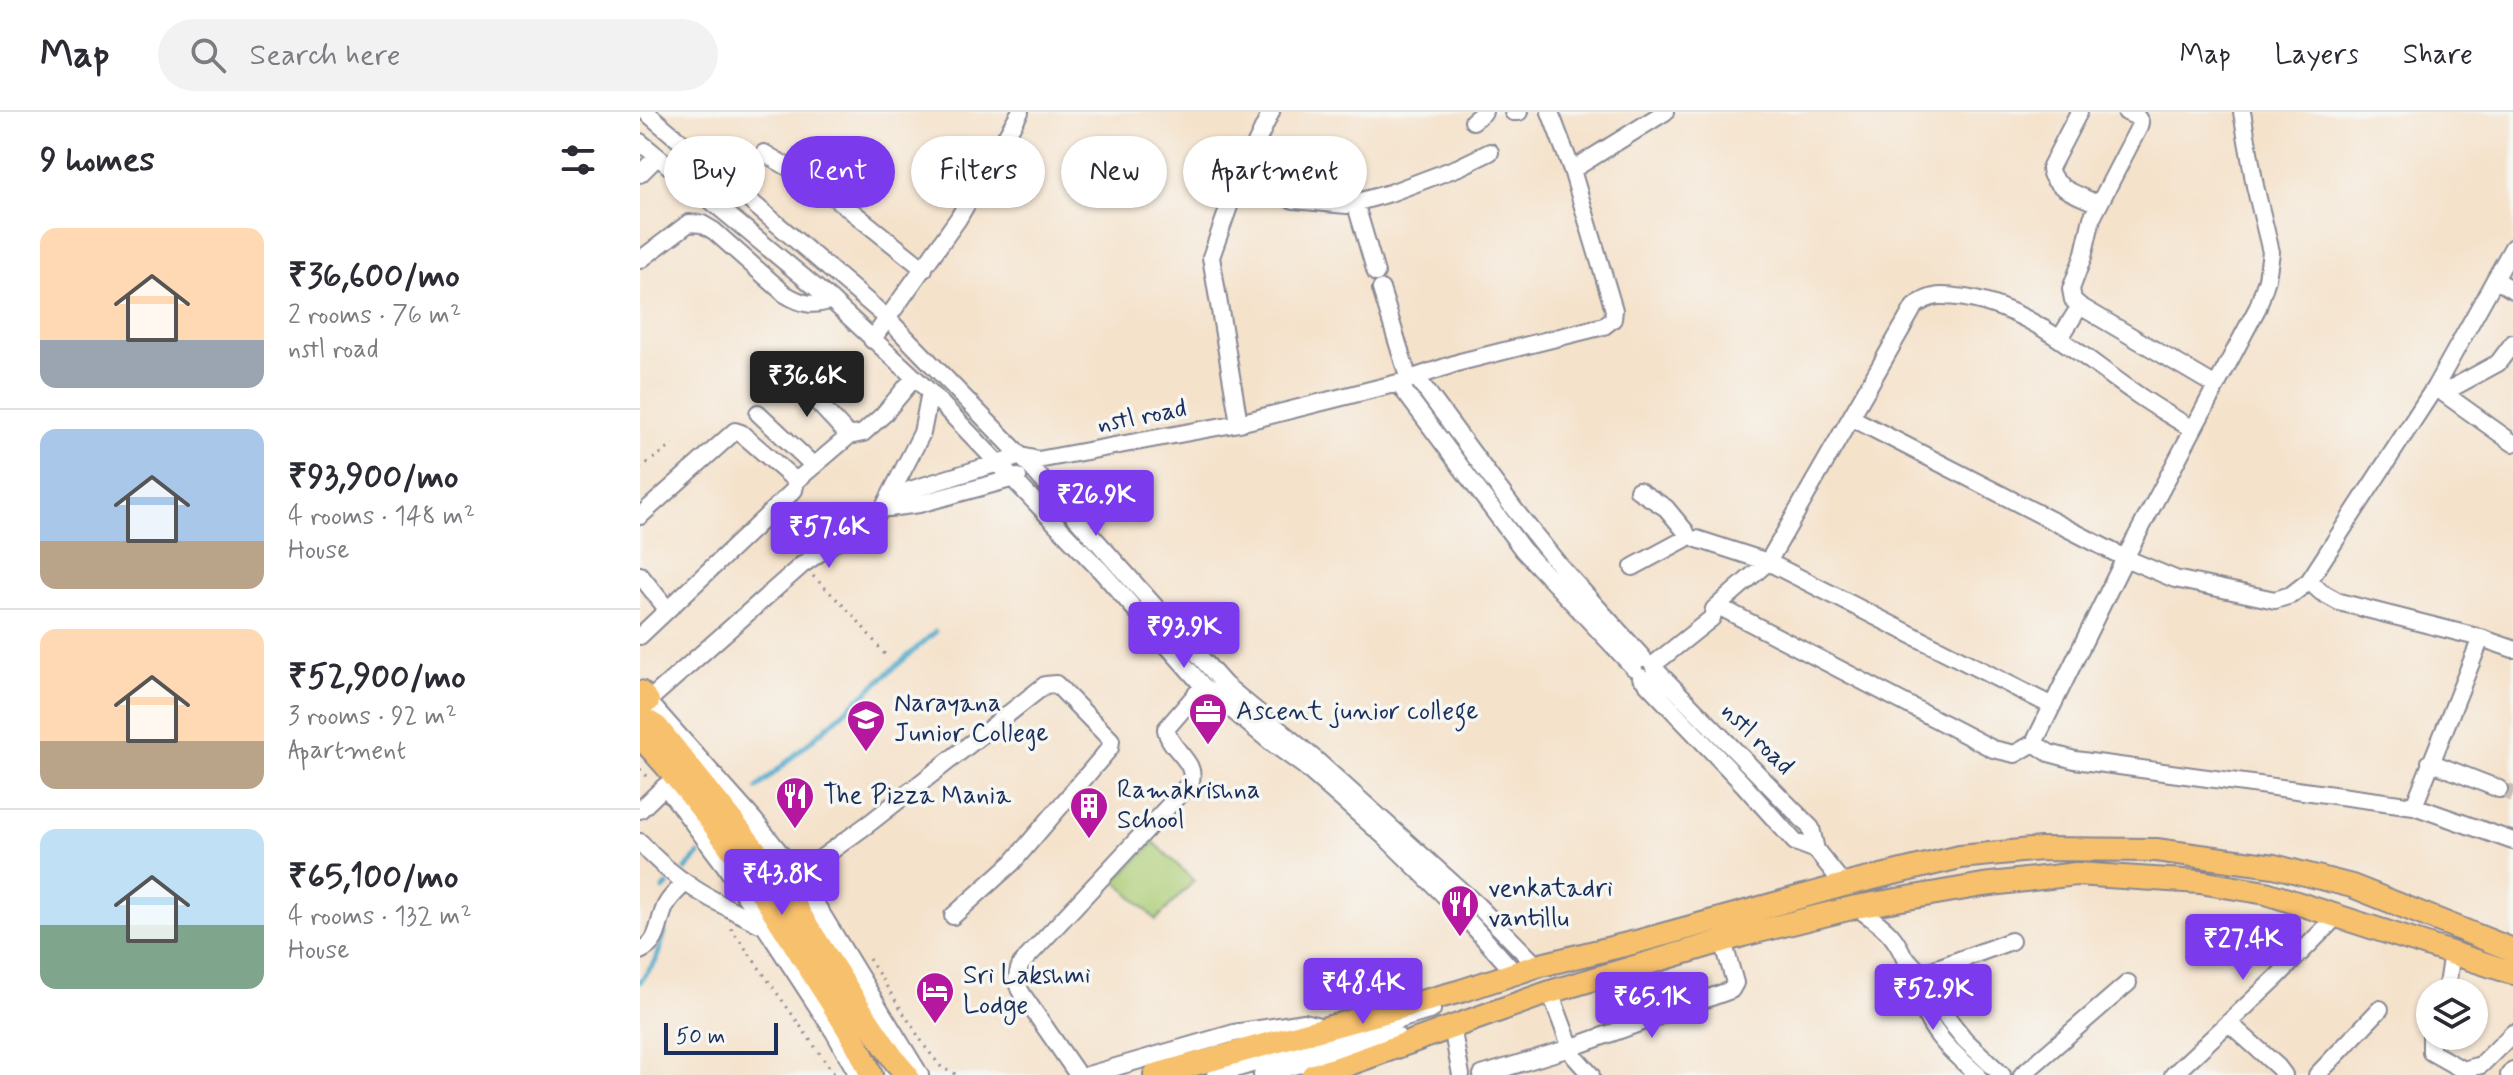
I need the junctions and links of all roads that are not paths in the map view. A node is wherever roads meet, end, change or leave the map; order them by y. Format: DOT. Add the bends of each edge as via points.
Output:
graph roads {
  1 [pos="646,112"];
  2 [pos="1271,112"];
  3 [pos="1513,112"];
  4 [pos="1519,112"];
  5 [pos="1550,112"];
  6 [pos="1665,112"];
  7 [pos="2079,112"];
  8 [pos="2126,112"];
  9 [pos="2242,112"];
  10 [pos="1018,113"];
  11 [pos="1260,136"];
  12 [pos="640,142"];
  13 [pos="1490,152"];
  14 [pos="765,154"];
  15 [pos="657,157"];
  16 [pos="1572,170"];
  17 [pos="640,174"];
  18 [pos="1367,199"];
  19 [pos="2098,204"];
  20 [pos="1228,208"];
  21 [pos="1357,208"];
  22 [pos="2513,247"];
  23 [pos="640,260"];
  24 [pos="924,269"];
  25 [pos="2495,279"];
  26 [pos="2513,290"];
  27 [pos="831,300"];
  28 [pos="2080,306"];
  29 [pos="887,318"];
  30 [pos="2060,338"];
  31 [pos="872,340"];
  32 [pos="2513,343"];
  33 [pos="793,376"];
  34 [pos="914,378"];
  35 [pos="1408,380"];
  36 [pos="2216,386"];
  37 [pos="2439,390"];
  38 [pos="930,392"];
  39 [pos="758,413"];
  40 [pos="1852,418"];
  41 [pos="1239,423"];
  42 [pos="2192,429"];
  43 [pos="849,436"];
  44 [pos="2513,443"];
  45 [pos="1021,456"];
  46 [pos="996,463"];
  47 [pos="814,466"];
  48 [pos="1036,466"];
  49 [pos="1012,479"];
  50 [pos="796,481"];
  51 [pos="1638,490"];
  52 [pos="883,509"];
  53 [pos="640,516"];
  54 [pos="1689,537"];
  55 [pos="2125,558"];
  56 [pos="1768,562"];
  57 [pos="1633,567"];
  58 [pos="640,575"];
  59 [pos="2309,581"];
  60 [pos="1716,607"];
  61 [pos="667,609"];
  62 [pos="640,636"];
  63 [pos="2481,638"];
  64 [pos="2513,649"];
  65 [pos="1645,666"];
  66 [pos="1203,686"];
  67 [pos="2052,706"];
  68 [pos="644,725"];
  69 [pos="2034,743"];
  70 [pos="2430,762"];
  71 [pos="665,786"];
  72 [pos="2499,789"];
  73 [pos="2414,806"];
  74 [pos="640,810"];
  75 [pos="2513,841"];
  76 [pos="640,842"];
  77 [pos="798,875"];
  78 [pos="684,884"];
  79 [pos="1844,885"];
  80 [pos="1856,907"];
  81 [pos="2338,915"];
  82 [pos="953,916"];
  83 [pos="763,925"];
  84 [pos="1723,941"];
  85 [pos="2011,941"];
  86 [pos="2513,950"];
  87 [pos="640,951"];
  88 [pos="2452,952"];
  89 [pos="1902,954"];
  90 [pos="1537,966"];
  91 [pos="1514,972"];
  92 [pos="2513,973"];
  93 [pos="1921,974"];
  94 [pos="2448,978"];
  95 [pos="2128,983"];
  96 [pos="1461,991"];
  97 [pos="1550,992"];
  98 [pos="2380,1009"];
  99 [pos="1462,1023"];
  100 [pos="2229,1023"];
  101 [pos="1324,1027"];
  102 [pos="2513,1033"];
  103 [pos="1570,1048"];
  104 [pos="2431,1050"];
  105 [pos="2513,1070"];
  106 [pos="1337,1072"];
  107 [pos="858,1075"];
  108 [pos="871,1075"];
  109 [pos="907,1075"];
  110 [pos="920,1075"];
  111 [pos="1078,1075"];
  112 [pos="1088,1075"];
  113 [pos="1155,1075"];
  114 [pos="1215,1075"];
  115 [pos="1262,1075"];
  116 [pos="1313,1075"];
  117 [pos="1461,1075"];
  118 [pos="1482,1075"];
  119 [pos="1591,1075"];
  120 [pos="1978,1075"];
  121 [pos="2002,1075"];
  122 [pos="2022,1075"];
  123 [pos="2173,1075"];
  124 [pos="2284,1075"];
  125 [pos="2317,1075"];
  126 [pos="2509,1075"];
  1 -- 29 [label="street"];
  2 -- 11 [label="street"];
  3 -- 4 [label="street"];
  5 -- 16 [label="street, nstl road"];
  6 -- 16 [label="street"];
  7 -- 19 [label="street" via="2050,177"];
  8 -- 19 [label="street" via="2137,117 2139,127"];
  9 -- 36 [label="street" via="2271,252 2258,307"];
  10 -- 24 [label="street"];
  12 -- 15 [label="street"];
  13 -- 18 [label="street"];
  14 -- 24 [label="street" via="820,186"];
  15 -- 17 [label="street"];
  15 -- 27 [label="street"];
  16 -- 35 [label="street, nstl road" via="1613,319 1604,326"];
  19 -- 28 [label="street" via="2071,289"];
  20 -- 41 [label="street" via="1211,257"];
  21 -- 35 [label="street"];
  22 -- 25 [label="street"];
  23 -- 27 [label="street" via="695,222 714,231 797,301 811,305"];
  24 -- 29 [label="street"];
  25 -- 26 [label="street"];
  25 -- 37 [label="street"];
  27 -- 31 [label="street"];
  28 -- 30 [label="street"];
  28 -- 36 [label="street"];
  29 -- 31 [label="street"];
  29 -- 45 [label="street"];
  30 -- 40 [label="street" via="1995,304 1932,296 1914,307"];
  30 -- 42 [label="street"];
  31 -- 34 [label="street"];
  32 -- 37 [label="street" via="2498,363"];
  33 -- 43 [label="street"];
  34 -- 38 [label="street"];
  34 -- 43 [label="street" via="863,433"];
  35 -- 41 [label="street, nstl road"];
  35 -- 65 [label="street, nstl road"];
  36 -- 42 [label="street"];
  37 -- 44 [label="street"];
  37 -- 59 [label="street"];
  38 -- 46 [label="street"];
  38 -- 52 [label="street" via="922,433"];
  39 -- 47 [label="street"];
  40 -- 55 [label="street"];
  40 -- 56 [label="street"];
  41 -- 48 [label="street, nstl road"];
  42 -- 55 [label="street"];
  43 -- 47 [label="street"];
  45 -- 46 [label="street"];
  45 -- 48 [label="street"];
  46 -- 49 [label="street"];
  46 -- 52 [label="street" via="910,490"];
  47 -- 50 [label="street"];
  48 -- 49 [label="street, nstl road"];
  48 -- 90 [label="street" via="1225,685 1316,760"];
  49 -- 52 [label="street, nstl road"];
  49 -- 66 [label="street"];
  50 -- 53 [label="street" via="735,431"];
  50 -- 61 [label="street" via="794,490"];
  51 -- 54 [label="street" via="1666,508"];
  52 -- 68 [label="street" via="802,565"];
  54 -- 56 [label="street"];
  54 -- 57 [label="street"];
  55 -- 59 [label="street" via="2175,579 2275,600"];
  55 -- 67 [label="street"];
  56 -- 60 [label="street"];
  56 -- 67 [label="street"];
  58 -- 61 [label="street"];
  59 -- 63 [label="street" via="2339,602"];
  60 -- 65 [label="street" via="1704,609"];
  60 -- 69 [label="street" via="1993,749 2015,754"];
  61 -- 62 [label="street"];
  63 -- 64 [label="street"];
  63 -- 70 [label="street"];
  65 -- 79 [label="street, nstl road" via="1811,828 1816,850"];
  66 -- 91 [label="street" via="1386,838"];
  66 -- 111 [label="street" via="1166,729 1169,741 1193,769 1190,783 1016,975 1016,985"];
  67 -- 69 [label="street"];
  68 -- 71 [label="main road"];
  68 -- 77 [label="street" via="754,820"];
  68 -- 108 [label="main road" via="759,887"];
  68 -- 109 [label="main road" via="772,871"];
  69 -- 73 [label="street" via="2075,760"];
  70 -- 72 [label="street"];
  70 -- 73 [label="street"];
  71 -- 74 [label="street"];
  71 -- 83 [label="street"];
  73 -- 75 [label="street"];
  76 -- 78 [label="street"];
  77 -- 82 [label="street" via="1045,685 1056,684 1111,740 1110,748 1012,863"];
  77 -- 110 [label="street"];
  78 -- 83 [label="street"];
  78 -- 87 [label="street" via="666,904 658,934"];
  79 -- 86 [label="main road" via="1960,857 2041,849 2156,850 2274,866 2352,886"];
  79 -- 90 [label="main road"];
  80 -- 81 [label="main road" via="2076,874 2200,882 2266,893"];
  80 -- 84 [label="main road"];
  80 -- 89 [label="street" via="1891,935"];
  81 -- 88 [label="main road"];
  81 -- 100 [label="street"];
  83 -- 107 [label="street"];
  84 -- 97 [label="main road"];
  84 -- 103 [label="street" via="1735,983 1731,990"];
  85 -- 93 [label="street"];
  88 -- 92 [label="main road"];
  88 -- 94 [label="street"];
  89 -- 93 [label="street"];
  89 -- 120 [label="street" via="1933,1028"];
  90 -- 91 [label="main road"];
  91 -- 96 [label="main road"];
  93 -- 121 [label="street" via="1955,1028"];
  95 -- 122 [label="street"];
  96 -- 101 [label="main road"];
  96 -- 114 [label="street" via="1432,1010"];
  97 -- 99 [label="main road"];
  97 -- 103 [label="street"];
  98 -- 125 [label="street"];
  99 -- 106 [label="main road"];
  99 -- 115 [label="street" via="1436,1025"];
  99 -- 117 [label="street"];
  100 -- 123 [label="street"];
  100 -- 124 [label="street"];
  101 -- 112 [label="street" via="1304,1022 1234,1033"];
  101 -- 113 [label="main road"];
  102 -- 104 [label="street" via="2481,1065 2463,1070"];
  103 -- 118 [label="street"];
  103 -- 119 [label="street"];
  105 -- 126 [label="street"];
  106 -- 116 [label="main road"];
}
